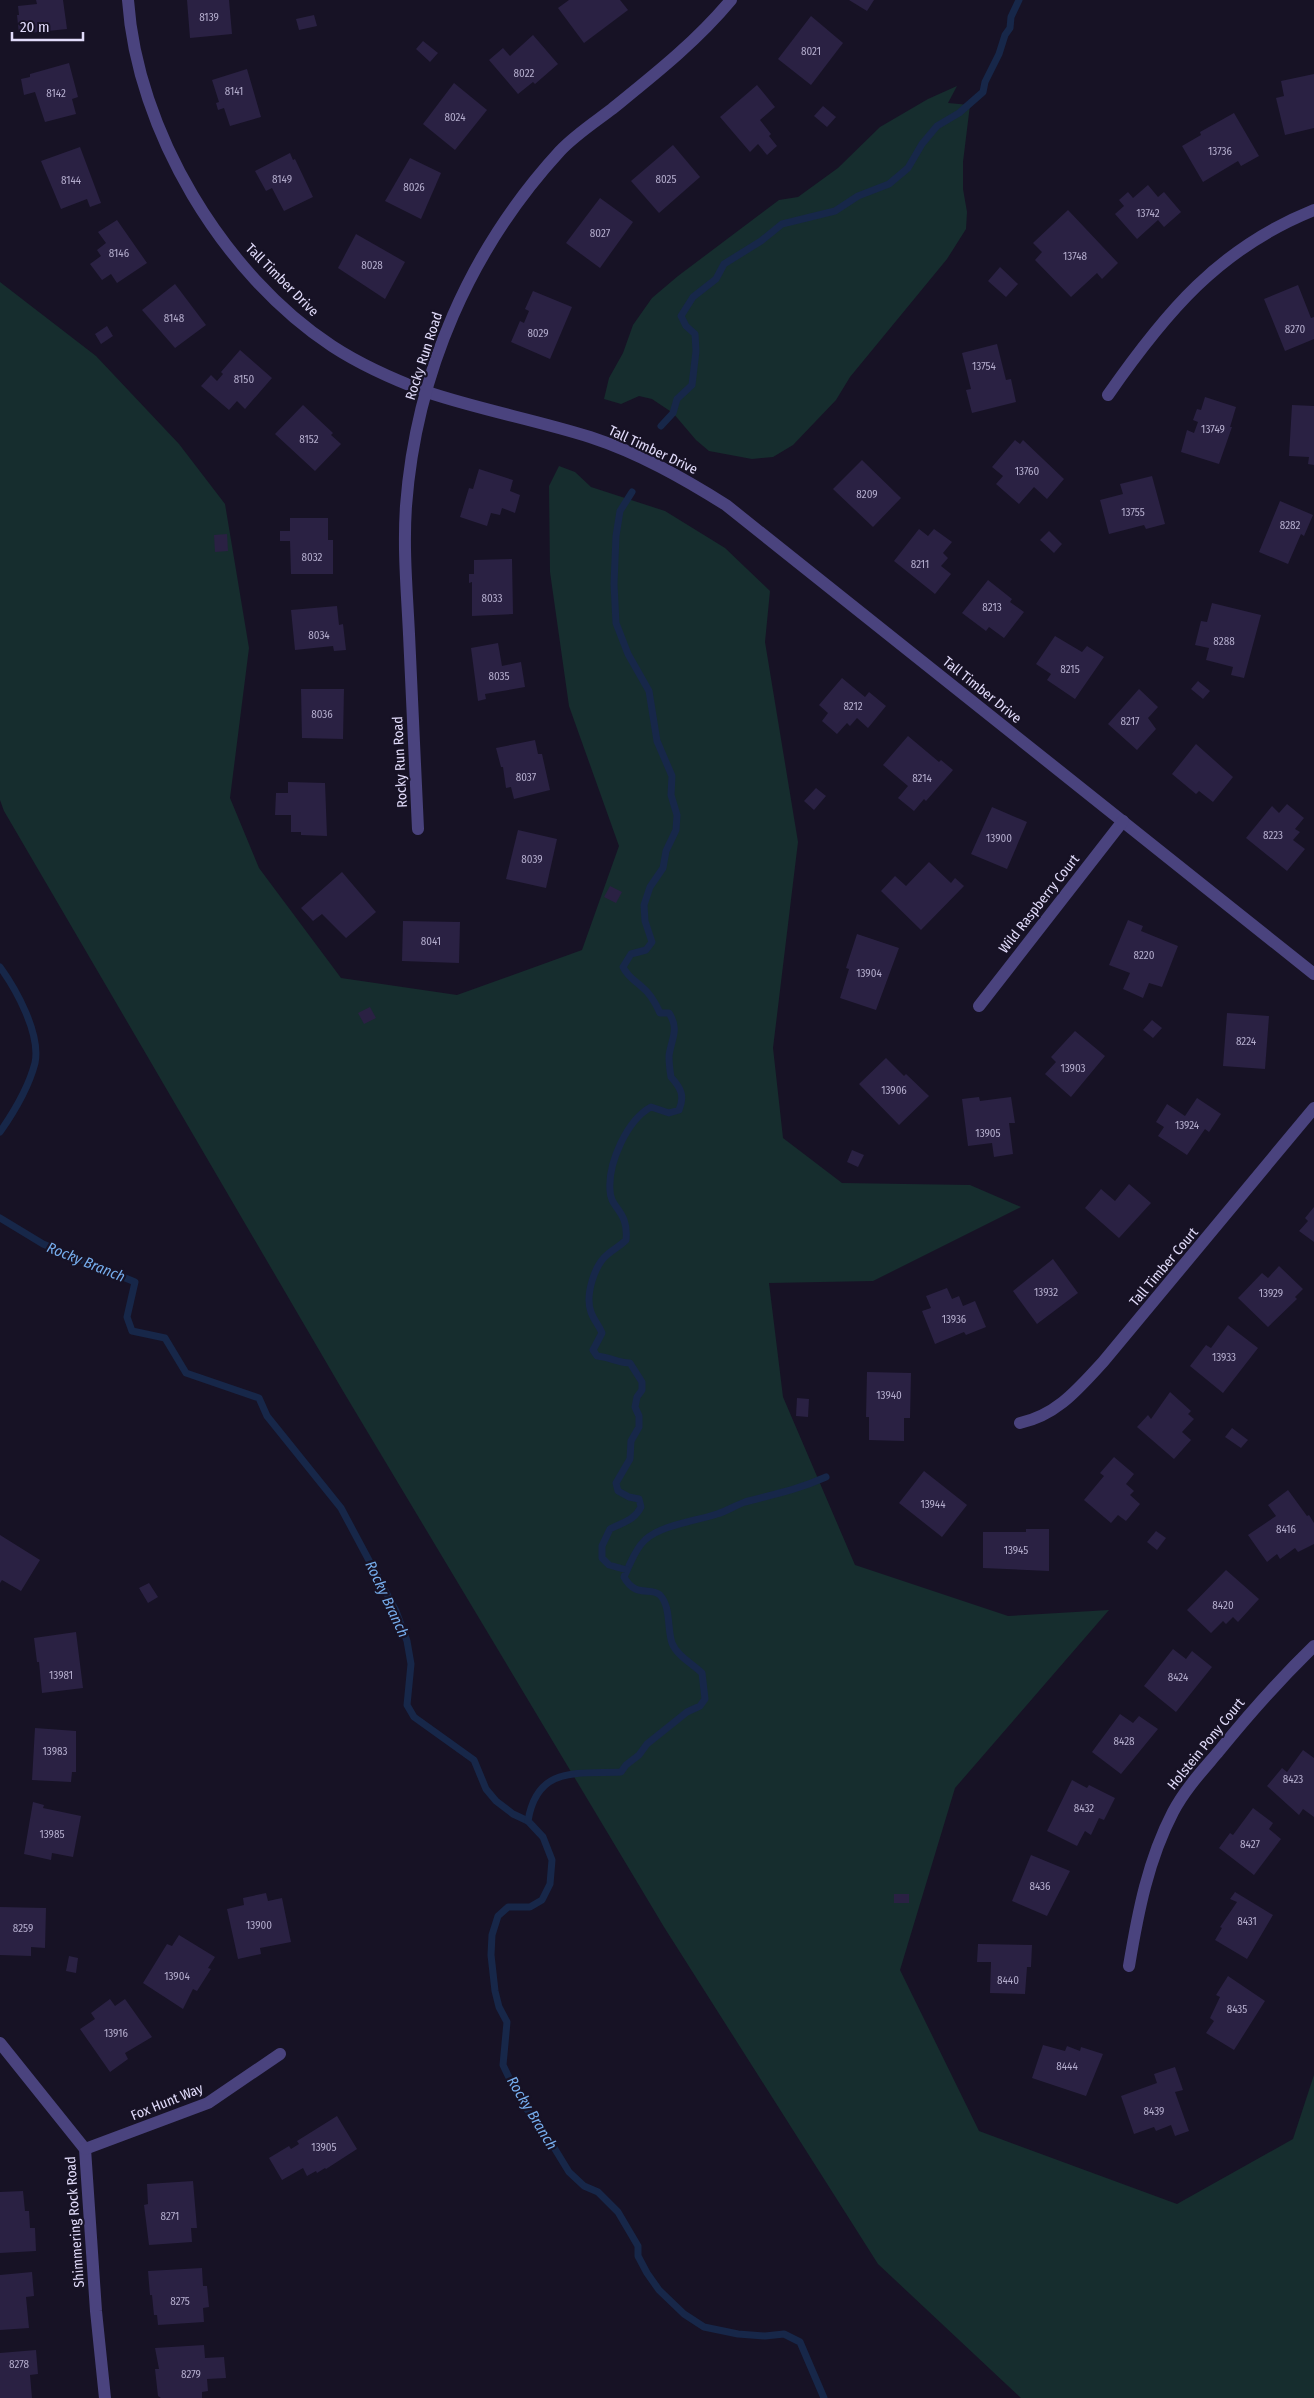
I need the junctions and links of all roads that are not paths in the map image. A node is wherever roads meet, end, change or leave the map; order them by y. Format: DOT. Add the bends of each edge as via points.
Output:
graph roads {
  1 [pos="128,0"];
  2 [pos="731,0"];
  3 [pos="1314,210"];
  4 [pos="426,391"];
  5 [pos="1108,395"];
  6 [pos="1122,821"];
  7 [pos="418,829"];
  8 [pos="1314,974"];
  9 [pos="979,1006"];
  10 [pos="1314,1108"];
  11 [pos="1020,1423"];
  12 [pos="1314,1646"];
  13 [pos="1129,1966"];
  14 [pos="0,2043"];
  15 [pos="280,2054"];
  16 [pos="85,2149"];
  17 [pos="105,2398"];
  1 -- 4 [label="street, Tall Timber Drive" via="139,68 151,108 174,163 220,236 248,271 288,311 332,346"];
  2 -- 4 [label="street, Rocky Run Road" via="674,58 562,149 518,200 486,247 459,297"];
  3 -- 5 [label="street" via="1256,239 1222,262 1179,302 1150,335"];
  4 -- 6 [label="street, Tall Timber Drive" via="590,437 631,452 680,476 726,505"];
  4 -- 7 [label="street, Rocky Run Road" via="406,506"];
  6 -- 8 [label="street, Tall Timber Drive"];
  6 -- 9 [label="street, Wild Raspberry Court"];
  10 -- 11 [label="street, Tall Timber Court" via="1073,1395 1046,1415"];
  12 -- 13 [label="street, Holstein Pony Court" via="1262,1699 1173,1811 1153,1858 1139,1906"];
  14 -- 16 [label="street, Shimmering Rock Road"];
  15 -- 16 [label="street, Fox Hunt Way" via="208,2104"];
  16 -- 17 [label="street, Shimmering Rock Road"];
}
